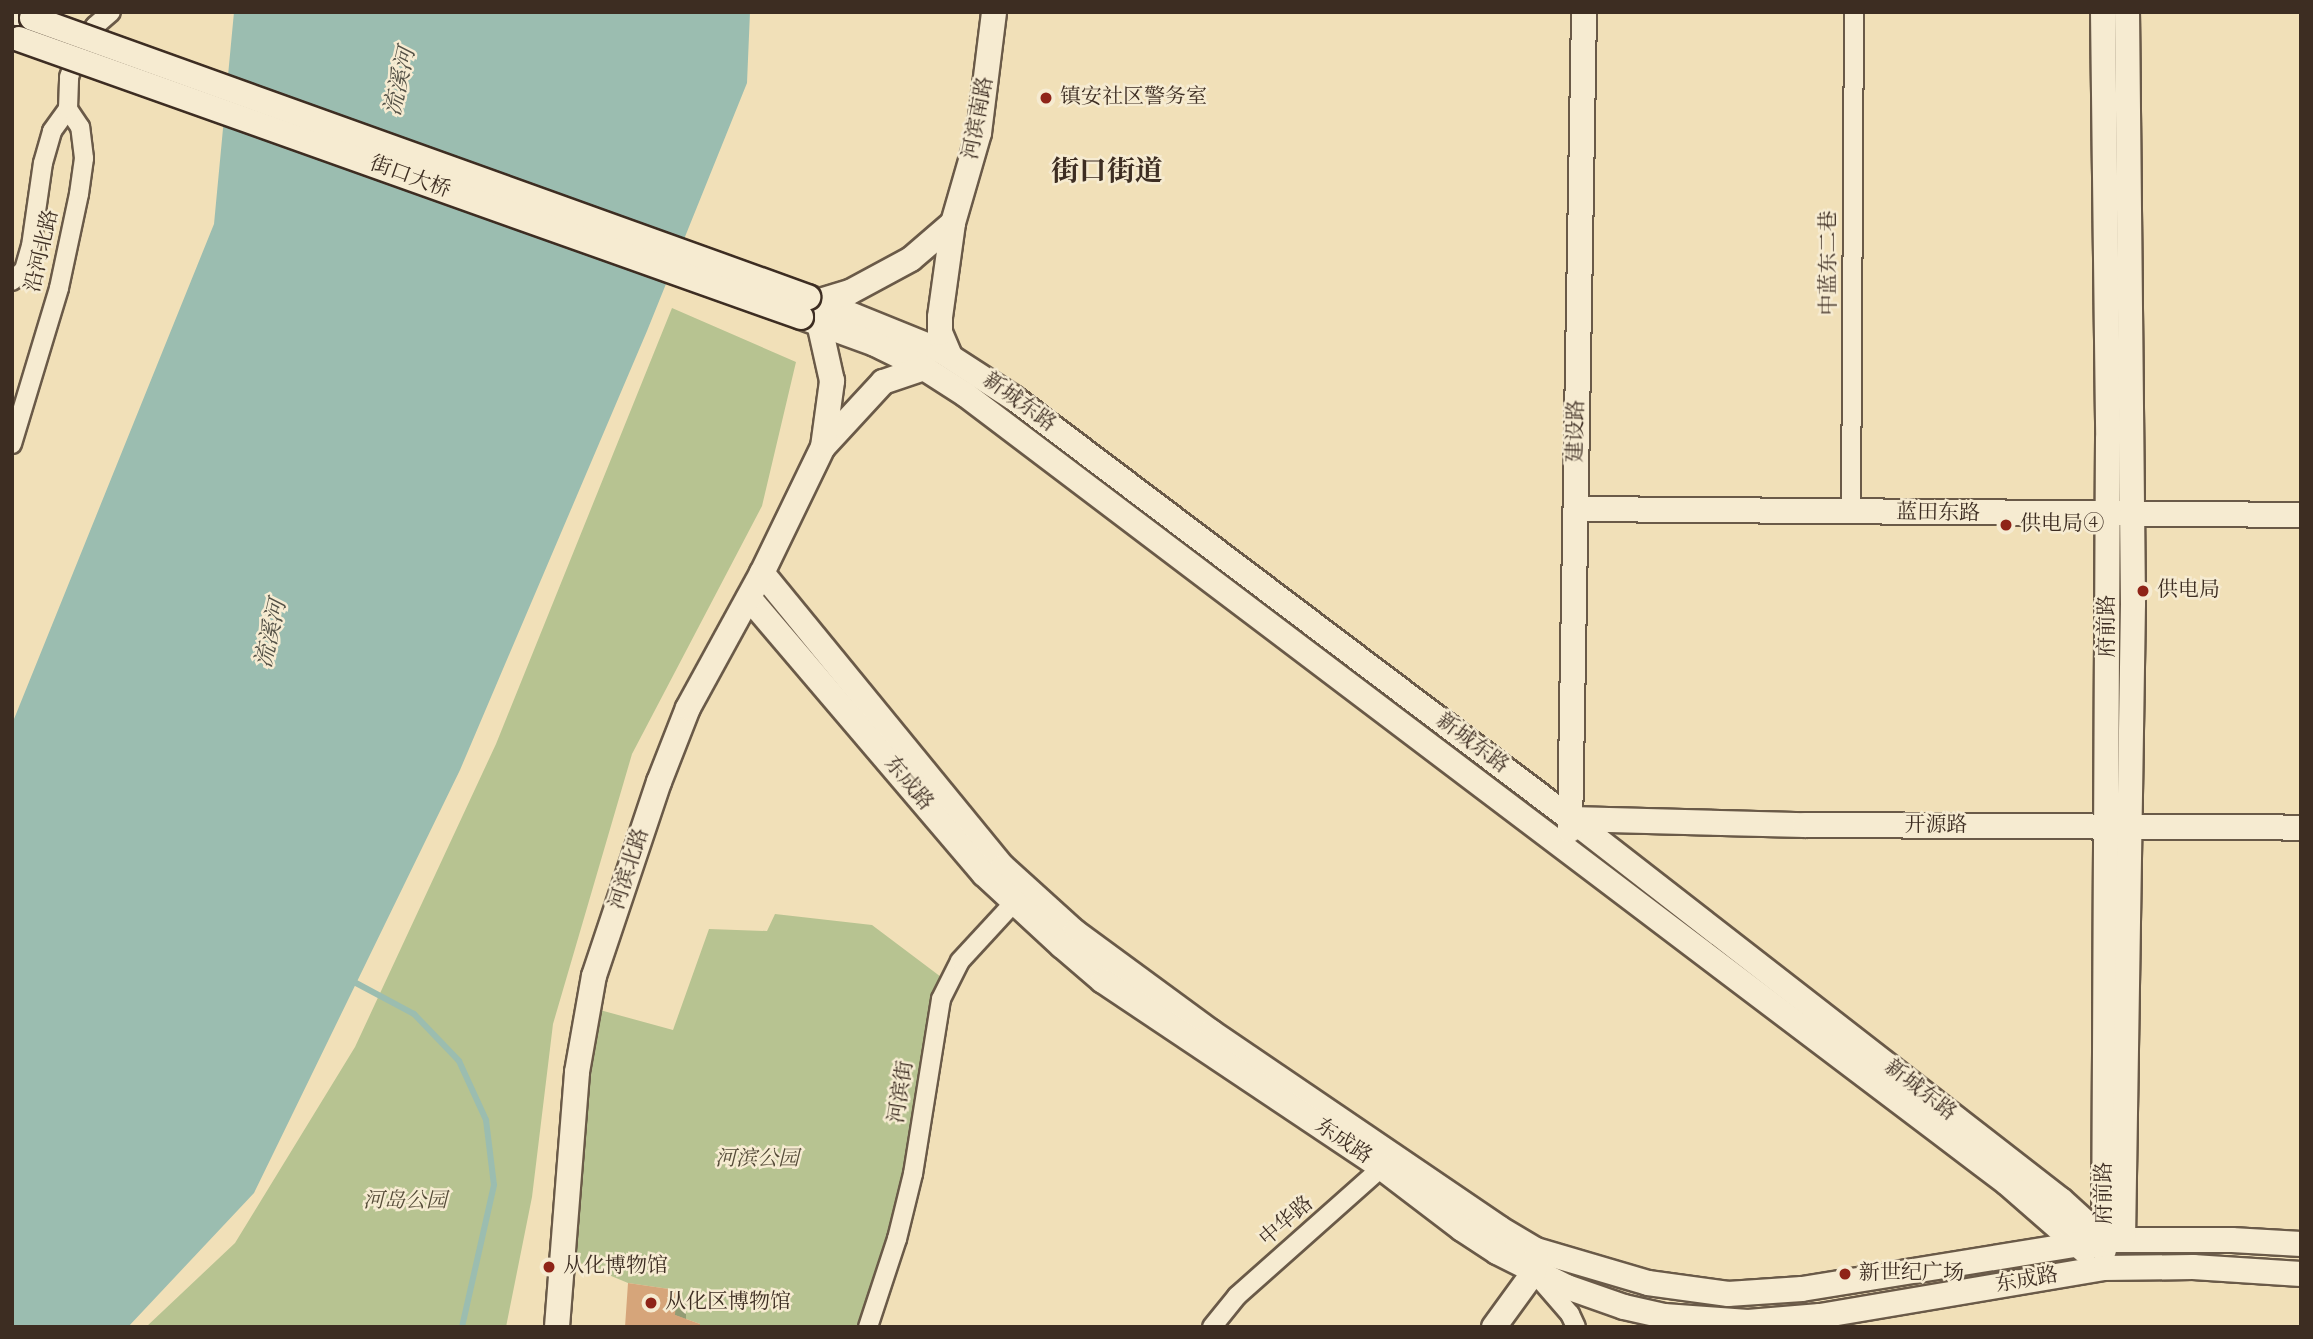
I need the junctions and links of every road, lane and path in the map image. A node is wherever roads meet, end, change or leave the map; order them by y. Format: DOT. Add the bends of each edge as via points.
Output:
graph roads {
  1 [pos="111,12"];
  2 [pos="994,12"];
  3 [pos="1584,12"];
  4 [pos="1854,12"];
  5 [pos="2103,12"];
  6 [pos="2127,12"];
  7 [pos="19,27"];
  8 [pos="68,108"];
  9 [pos="953,223"];
  10 [pos="12,281"];
  11 [pos="812,310"];
  12 [pos="950,356"];
  13 [pos="924,368"];
  14 [pos="12,444"];
  15 [pos="823,447"];
  16 [pos="1576,509"];
  17 [pos="1851,513"];
  18 [pos="2108,515"];
  19 [pos="2133,515"];
  20 [pos="2301,515"];
  21 [pos="762,573"];
  22 [pos="749,598"];
  23 [pos="1571,819"];
  24 [pos="2107,828"];
  25 [pos="2132,828"];
  26 [pos="2301,828"];
  27 [pos="1568,849"];
  28 [pos="1021,896"];
  29 [pos="1388,1161"];
  30 [pos="2114,1240"];
  31 [pos="2077,1243"];
  32 [pos="2301,1244"];
  33 [pos="1535,1261"];
  34 [pos="2103,1268"];
  35 [pos="2301,1273"];
  36 [pos="557,1327"];
  37 [pos="867,1327"];
  38 [pos="1212,1327"];
  39 [pos="1493,1327"];
  40 [pos="1576,1327"];
  1 -- 8 [label="street" via="79,49 69,77"];
  2 -- 9 [label="street, 河滨南路" via="979,133"];
  3 -- 16 [label="street, 建设路"];
  4 -- 17 [label="street, 中蓝东二巷"];
  5 -- 18 [label="street, 府前路"];
  6 -- 19 [label="street, 府前路"];
  7 -- 11 [label="street, 街口大桥, bridge"];
  8 -- 10 [label="street" via="52,131 31,246 24,270"];
  8 -- 14 [label="street, 沿河北路" via="80,127 85,158 78,205 59,288"];
  9 -- 11 [label="street" via="911,259"];
  9 -- 12 [label="street, 河滨南路" via="940,333"];
  11 -- 12 [label="street, 新城东路" via="906,334"];
  11 -- 13 [label="street, 新城东路"];
  11 -- 15 [label="street, 河滨北路" via="832,381"];
  12 -- 23 [label="street, 新城东路" via="1015,399"];
  13 -- 15 [label="street, 河滨北路" via="883,382"];
  13 -- 27 [label="street, 新城东路" via="966,395"];
  15 -- 21 [label="street, 河滨北路"];
  16 -- 17 [label="street, 蓝田东路"];
  16 -- 23 [label="street, 建设路"];
  17 -- 18 [label="street, 蓝田东路"];
  18 -- 19 [label="street, 蓝田东路"];
  18 -- 24 [label="street, 府前路"];
  19 -- 20 [label="street, 蓝田东路"];
  19 -- 25 [label="street, 府前路"];
  21 -- 22 [label="street, 河滨北路"];
  21 -- 28 [label="street, 东成路" via="1003,867"];
  22 -- 28 [label="street, 东成路" via="984,874"];
  22 -- 36 [label="street, 河滨北路" via="688,708 594,976 577,1072"];
  23 -- 24 [label="street, 开源路"];
  23 -- 27 [label="street, 建设路"];
  23 -- 30 [label="street, 新城东路"];
  24 -- 25 [label="street, 开源路"];
  24 -- 30 [label="street, 府前路"];
  25 -- 26 [label="street, 开源路"];
  25 -- 30 [label="street, 府前路"];
  27 -- 31 [label="street, 新城东路" via="1996,1175"];
  28 -- 29 [label="street, 东成路" via="1103,981"];
  28 -- 37 [label="street, 河滨街" via="960,961 941,999 912,1174 897,1239"];
  29 -- 33 [label="street, 东成路" via="1462,1229"];
  29 -- 38 [label="street, 中华路" via="1237,1296"];
  30 -- 31 [label="street, 东成路"];
  30 -- 32 [label="street"];
  30 -- 34 [label="street"];
  31 -- 33 [label="street, 东成路" via="1802,1289 1727,1294"];
  31 -- 34 [label="street, 新城东路"];
  33 -- 34 [label="street, 东成路" via="1624,1307 1664,1316 1748,1322 1820,1316"];
  33 -- 39 [label="street"];
  33 -- 40 [label="street"];
  34 -- 35 [label="street"];
}
